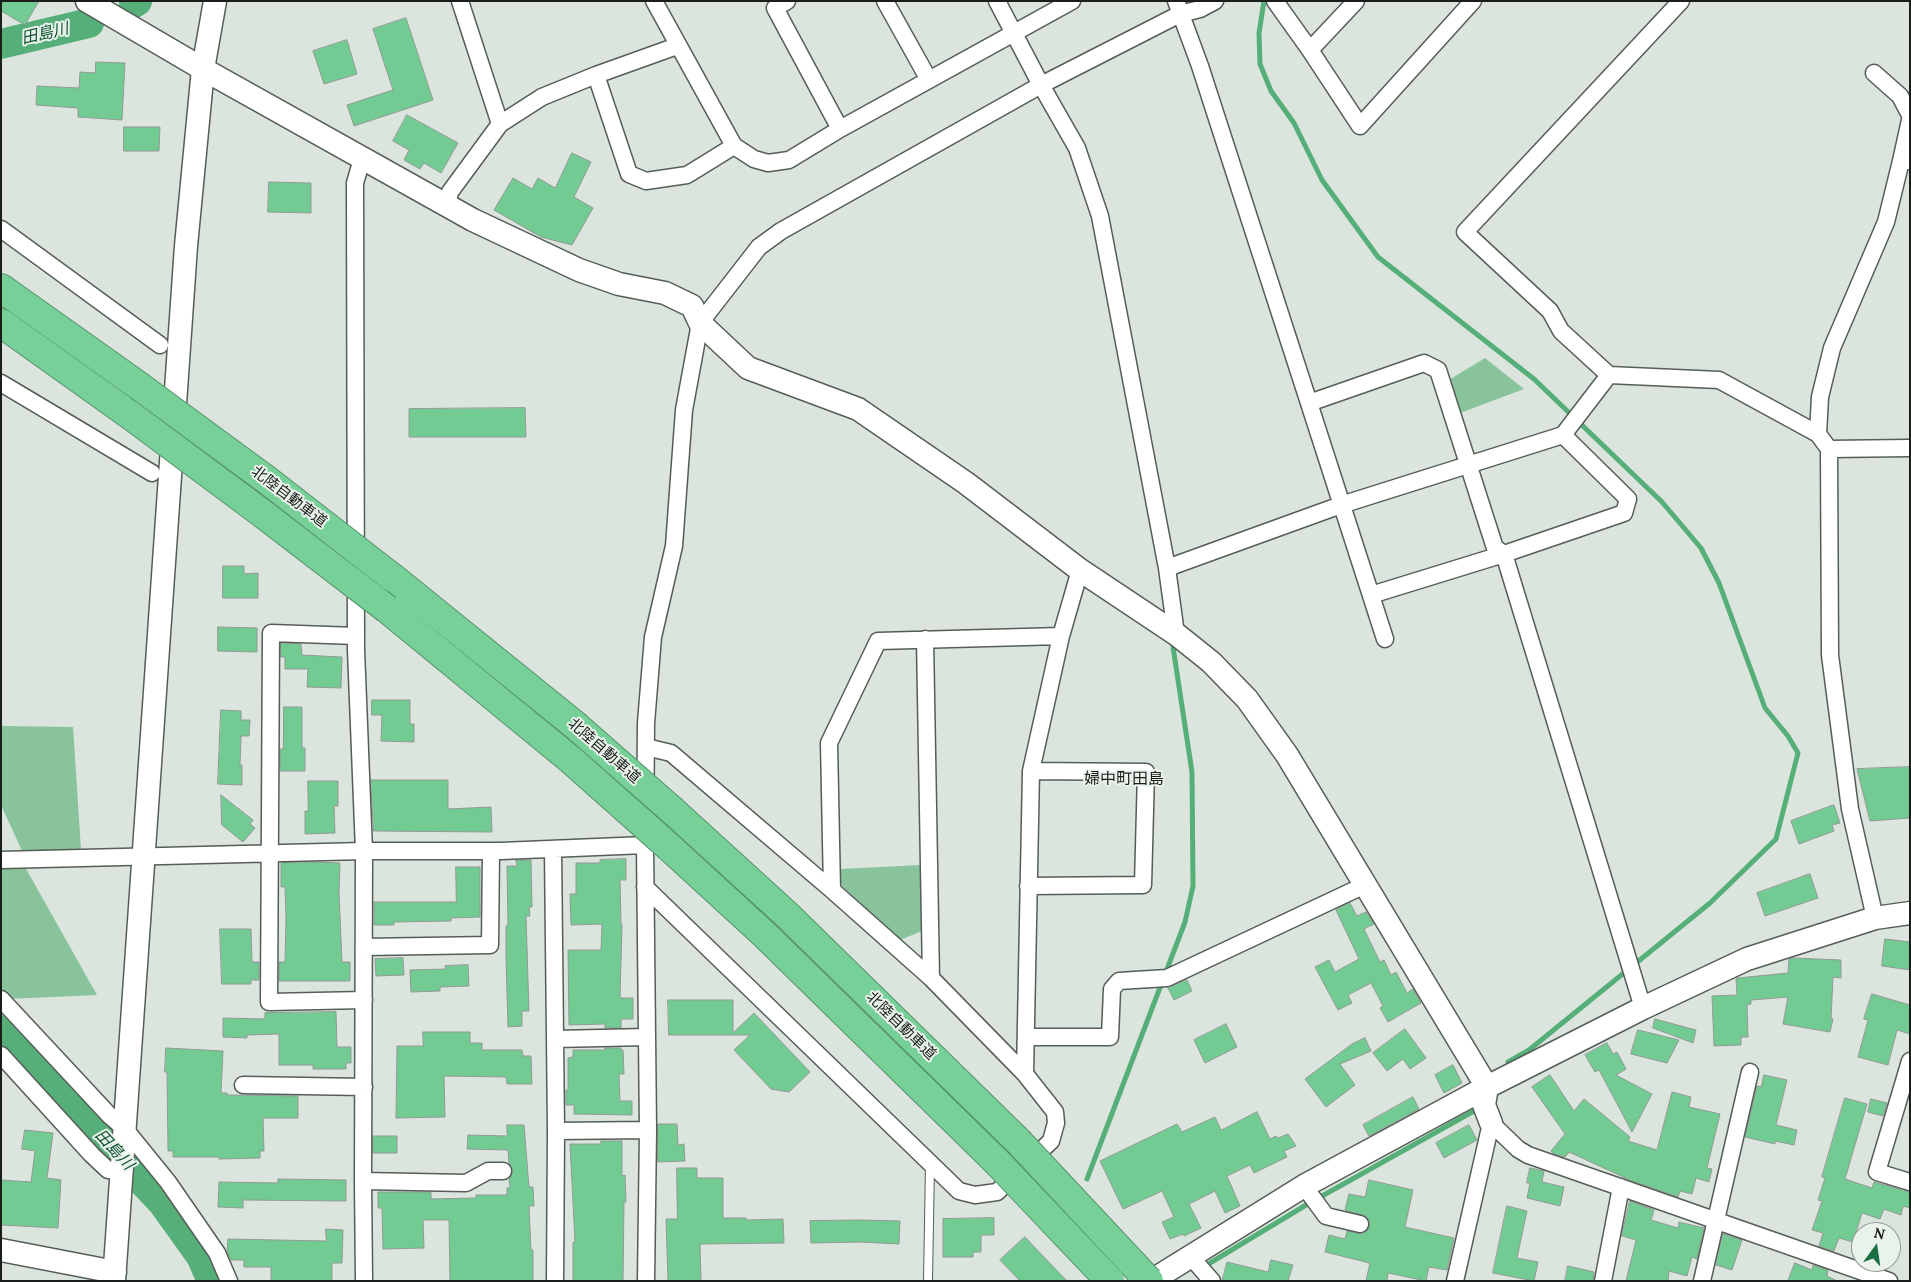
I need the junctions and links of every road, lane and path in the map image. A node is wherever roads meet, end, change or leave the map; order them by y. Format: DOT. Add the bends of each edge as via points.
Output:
graph roads {
  1 [pos="87,1"];
  2 [pos="216,1"];
  3 [pos="460,1"];
  4 [pos="654,1"];
  5 [pos="787,1"];
  6 [pos="885,1"];
  7 [pos="997,1"];
  8 [pos="1072,1"];
  9 [pos="1215,1"];
  10 [pos="1275,1"];
  11 [pos="1356,1"];
  12 [pos="1473,1"];
  13 [pos="1681,1"];
  14 [pos="1178,7"];
  15 [pos="1014,32"];
  16 [pos="677,46"];
  17 [pos="1310,50"];
  18 [pos="203,69"];
  19 [pos="1874,73"];
  20 [pos="596,75"];
  21 [pos="929,80"];
  22 [pos="1041,85"];
  23 [pos="1910,115"];
  24 [pos="1910,120"];
  25 [pos="500,124"];
  26 [pos="840,129"];
  27 [pos="734,146"];
  28 [pos="362,159"];
  29 [pos="1905,161"];
  30 [pos="447,204"];
  31 [pos="1,229"];
  32 [pos="1,288"];
  33 [pos="1,323"];
  34 [pos="700,323"];
  35 [pos="160,345"];
  36 [pos="1609,375"];
  37 [pos="1,383"];
  38 [pos="1309,403"];
  39 [pos="1818,434"];
  40 [pos="1563,435"];
  41 [pos="1910,448"];
  42 [pos="1829,449"];
  43 [pos="1468,465"];
  44 [pos="152,473"];
  45 [pos="1341,505"];
  46 [pos="1504,554"];
  47 [pos="1167,568"];
  48 [pos="1080,570"];
  49 [pos="1371,595"];
  50 [pos="1176,634"];
  51 [pos="356,636"];
  52 [pos="1061,636"];
  53 [pos="925,639"];
  54 [pos="1385,639"];
  55 [pos="646,747"];
  56 [pos="1030,771"];
  57 [pos="657,846"];
  58 [pos="553,849"];
  59 [pos="364,851"];
  60 [pos="491,851"];
  61 [pos="269,854"];
  62 [pos="144,857"];
  63 [pos="1,860"];
  64 [pos="1365,885"];
  65 [pos="1028,886"];
  66 [pos="645,887"];
  67 [pos="832,890"];
  68 [pos="1910,913"];
  69 [pos="1875,918"];
  70 [pos="364,947"];
  71 [pos="931,978"];
  72 [pos="1,999"];
  73 [pos="364,1000"];
  74 [pos="1644,1008"];
  75 [pos="1027,1037"];
  76 [pos="647,1038"];
  77 [pos="555,1039"];
  78 [pos="1,1056"];
  79 [pos="1910,1061"];
  80 [pos="1750,1072"];
  81 [pos="1025,1074"];
  82 [pos="243,1085"];
  83 [pos="364,1087"];
  84 [pos="1488,1087"];
  85 [pos="1491,1123"];
  86 [pos="125,1129"];
  87 [pos="648,1130"];
  88 [pos="556,1131"];
  89 [pos="930,1162"];
  90 [pos="503,1171"];
  91 [pos="122,1172"];
  92 [pos="363,1181"];
  93 [pos="1910,1182"];
  94 [pos="1304,1186"];
  95 [pos="1621,1187"];
  96 [pos="1717,1221"];
  97 [pos="1360,1224"];
  98 [pos="1,1250"];
  99 [pos="1191,1257"];
  100 [pos="115,1276"];
  101 [pos="229,1281"];
  102 [pos="364,1281"];
  103 [pos="556,1281"];
  104 [pos="646,1281"];
  105 [pos="928,1281"];
  106 [pos="1110,1281"];
  107 [pos="1150,1281"];
  108 [pos="1212,1281"];
  109 [pos="1455,1281"];
  110 [pos="1603,1281"];
  111 [pos="1702,1281"];
  112 [pos="1889,1281"];
  1 -- 18 [label="street"];
  2 -- 18 [label="street"];
  3 -- 25 [label="street"];
  4 -- 16 [label="street"];
  5 -- 26 [label="street" via="774,8"];
  6 -- 21 [label="street"];
  7 -- 15 [label="street"];
  8 -- 15 [label="street"];
  9 -- 14 [label="street" via="1200,9"];
  10 -- 17 [label="street"];
  11 -- 17 [label="street"];
  12 -- 17 [label="street" via="1360,126"];
  13 -- 36 [label="street" via="1465,232 1550,310 1562,331"];
  14 -- 22 [label="street"];
  14 -- 38 [label="street"];
  15 -- 21 [label="street"];
  15 -- 22 [label="street"];
  16 -- 20 [label="street"];
  16 -- 27 [label="street"];
  18 -- 28 [label="street"];
  18 -- 62 [label="street" via="186,246"];
  19 -- 23 [label="street" via="1900,96"];
  20 -- 25 [label="street" via="542,97"];
  20 -- 27 [label="street" via="629,174 646,181 687,175"];
  21 -- 26 [label="street"];
  22 -- 34 [label="street" via="782,231 759,248"];
  22 -- 47 [label="street" via="1077,148 1100,216"];
  24 -- 29 [label="street"];
  25 -- 30 [label="street" via="450,192"];
  26 -- 27 [label="street" via="789,160 768,162 754,159"];
  28 -- 30 [label="street"];
  28 -- 51 [label="street" via="355,183"];
  29 -- 39 [label="street" via="1886,222 1832,348 1820,397"];
  30 -- 34 [label="street" via="473,220 579,270 619,284 665,293 692,306"];
  31 -- 35 [label="street"];
  32 -- 107 [label="highway, 北陸自動車道, bridge" via="267,480 575,725 793,921 1018,1141"];
  33 -- 57 [label="highway, 北陸自動車道, bridge" via="130,415 386,609 571,760"];
  34 -- 48 [label="street" via="748,368 858,409 966,483"];
  34 -- 55 [label="street" via="684,410 674,546 653,637"];
  36 -- 39 [label="street" via="1719,380"];
  36 -- 40 [label="street"];
  37 -- 44 [label="street"];
  38 -- 43 [label="street" via="1424,363 1438,370"];
  38 -- 45 [label="street"];
  39 -- 42 [label="street"];
  40 -- 43 [label="street"];
  40 -- 46 [label="street" via="1628,499 1624,513"];
  41 -- 42 [label="street"];
  42 -- 69 [label="street" via="1830,655 1850,809"];
  43 -- 45 [label="street"];
  43 -- 46 [label="street" via="1494,548"];
  45 -- 47 [label="street"];
  45 -- 49 [label="street"];
  46 -- 49 [label="street"];
  46 -- 74 [label="street"];
  47 -- 50 [label="street"];
  48 -- 50 [label="street"];
  48 -- 52 [label="street"];
  49 -- 54 [label="street"];
  50 -- 64 [label="street" via="1211,662 1247,699 1287,755"];
  51 -- 59 [label="street"];
  51 -- 61 [label="street" via="271,633"];
  52 -- 53 [label="street"];
  52 -- 56 [label="street"];
  53 -- 67 [label="street" via="878,641 829,743"];
  53 -- 71 [label="street"];
  55 -- 57 [label="street"];
  55 -- 67 [label="street" via="671,753"];
  56 -- 65 [label="street"];
  56 -- 65 [label="street" via="1146,772 1143,885"];
  57 -- 58 [label="street"];
  57 -- 66 [label="street"];
  57 -- 106 [label="highway, 北陸自動車道, bridge" via="765,935 996,1161"];
  58 -- 60 [label="street"];
  58 -- 77 [label="street"];
  59 -- 60 [label="street"];
  59 -- 61 [label="street"];
  59 -- 70 [label="street"];
  60 -- 70 [label="street" via="490,945"];
  61 -- 62 [label="street"];
  61 -- 73 [label="street" via="269,1002"];
  62 -- 63 [label="street"];
  62 -- 86 [label="street"];
  64 -- 75 [label="street" via="1168,978 1119,981 1112,989 1110,1037"];
  64 -- 84 [label="street"];
  65 -- 75 [label="street"];
  66 -- 76 [label="street"];
  66 -- 89 [label="street"];
  67 -- 71 [label="street"];
  68 -- 69 [label="street"];
  69 -- 74 [label="street" via="1747,959"];
  70 -- 73 [label="street"];
  71 -- 81 [label="street"];
  72 -- 86 [label="street"];
  73 -- 83 [label="street"];
  74 -- 84 [label="street"];
  75 -- 81 [label="street"];
  76 -- 77 [label="street"];
  76 -- 87 [label="street"];
  77 -- 88 [label="street"];
  78 -- 91 [label="street" via="92,1155 108,1170"];
  79 -- 93 [label="street" via="1876,1172"];
  80 -- 96 [label="street"];
  81 -- 89 [label="street" via="1055,1112 1056,1123 1051,1141 997,1192 975,1195 959,1191"];
  82 -- 83 [label="street"];
  83 -- 92 [label="street"];
  84 -- 85 [label="street" via="1484,1105"];
  84 -- 94 [label="street"];
  85 -- 95 [label="street" via="1528,1155"];
  85 -- 109 [label="street"];
  86 -- 91 [label="street"];
  86 -- 101 [label="street" via="168,1182 217,1253"];
  87 -- 88 [label="street"];
  87 -- 104 [label="street"];
  88 -- 103 [label="street"];
  89 -- 105 [label="lane"];
  90 -- 92 [label="street" via="488,1171 466,1183"];
  91 -- 100 [label="street"];
  92 -- 102 [label="street"];
  94 -- 97 [label="street" via="1326,1216"];
  94 -- 99 [label="street"];
  95 -- 96 [label="street"];
  95 -- 110 [label="street"];
  96 -- 111 [label="street"];
  96 -- 112 [label="street"];
  98 -- 100 [label="street"];
  99 -- 107 [label="street"];
  99 -- 108 [label="street"];
}
